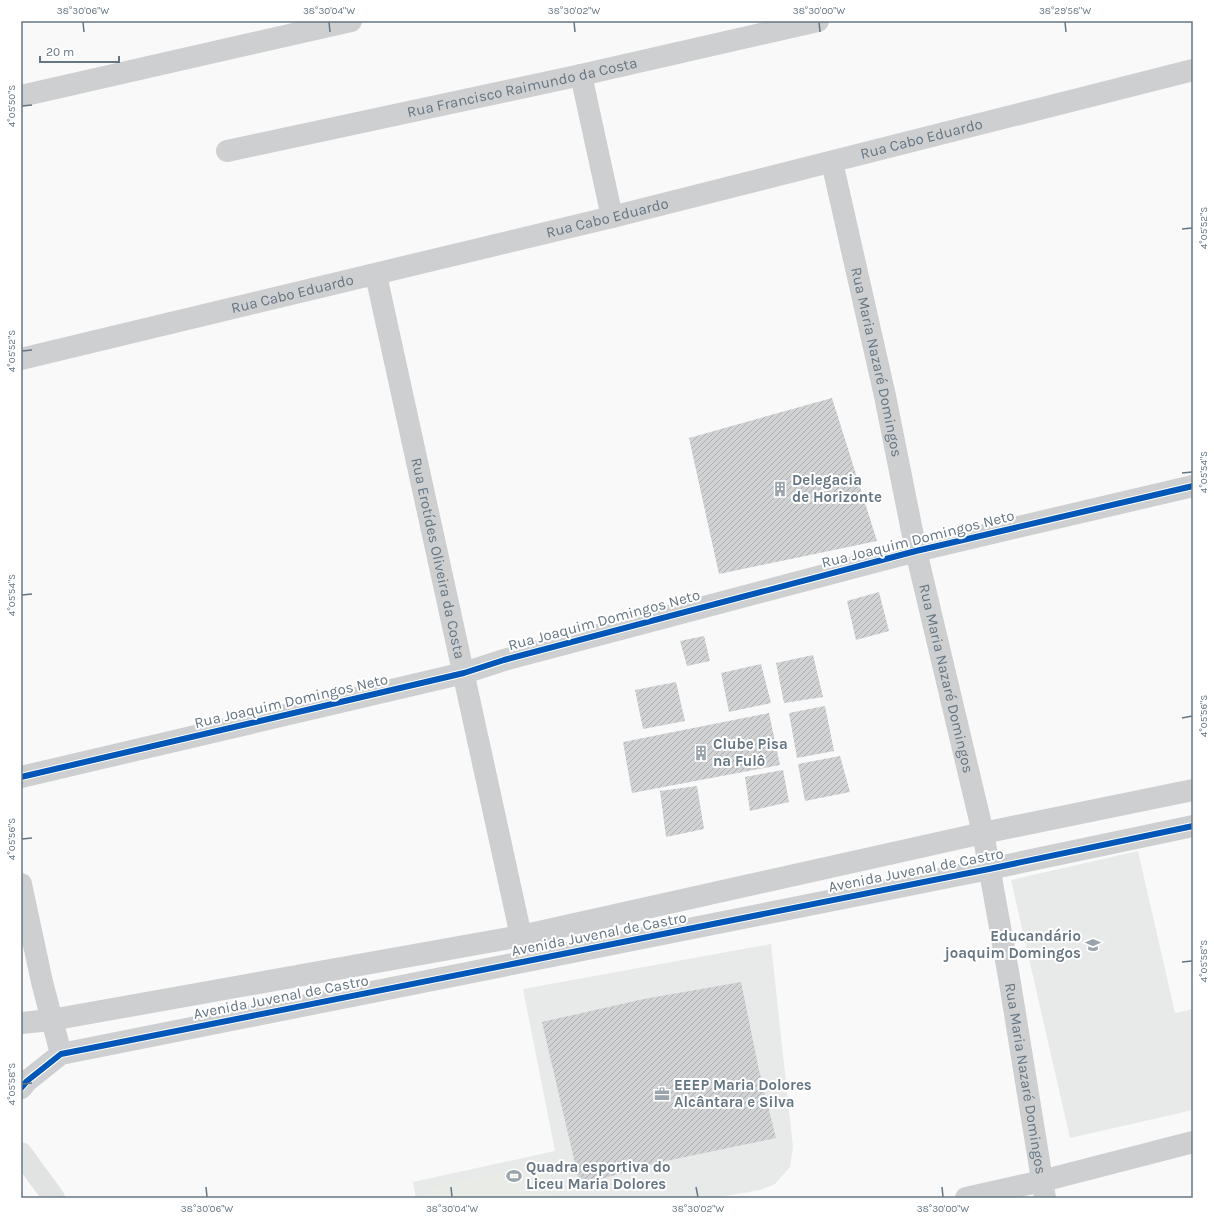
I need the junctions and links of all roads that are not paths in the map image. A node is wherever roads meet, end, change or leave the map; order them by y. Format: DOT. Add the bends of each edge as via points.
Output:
graph roads {
  1 [pos="818,21"];
  2 [pos="341,22"];
  3 [pos="1193,70"];
  4 [pos="581,75"];
  5 [pos="21,96"];
  6 [pos="227,151"];
  7 [pos="832,162"];
  8 [pos="612,217"];
  9 [pos="376,275"];
  10 [pos="21,359"];
  11 [pos="1193,486"];
  12 [pos="916,551"];
  13 [pos="464,673"];
  14 [pos="21,777"];
  15 [pos="1193,790"];
  16 [pos="1193,826"];
  17 [pos="983,833"];
  18 [pos="989,869"];
  19 [pos="21,884"];
  20 [pos="521,936"];
  21 [pos="21,967"];
  22 [pos="42,982"];
  23 [pos="51,1020"];
  24 [pos="21,1023"];
  25 [pos="61,1054"];
  26 [pos="21,1088"];
  27 [pos="1193,1142"];
  28 [pos="21,1153"];
  29 [pos="1044,1189"];
  30 [pos="54,1198"];
  31 [pos="966,1198"];
  1 -- 4 [label="street, Rua Francisco Raimundo da Costa"];
  2 -- 5 [label="street"];
  3 -- 7 [label="street, Rua Cabo Eduardo"];
  4 -- 6 [label="street, Rua Francisco Raimundo da Costa"];
  4 -- 8 [label="street"];
  7 -- 8 [label="street, Rua Cabo Eduardo"];
  7 -- 12 [label="street, Rua Maria Nazaré Domingos" via="885,396"];
  8 -- 9 [label="street, Rua Cabo Eduardo"];
  9 -- 10 [label="street, Rua Cabo Eduardo"];
  9 -- 13 [label="street, Rua Erotídes Oliveira da Costa"];
  11 -- 12 [label="street, Rua Joaquim Domingos Neto"];
  12 -- 13 [label="street, Rua Joaquim Domingos Neto" via="504,660"];
  12 -- 17 [label="street, Rua Maria Nazaré Domingos"];
  13 -- 14 [label="street, Rua Joaquim Domingos Neto"];
  13 -- 20 [label="street, Rua Erotídes Oliveira da Costa"];
  15 -- 17 [label="street, Avenida Juvenal de Castro"];
  16 -- 18 [label="street, Avenida Juvenal de Castro"];
  17 -- 18 [label="street, Rua Maria Nazaré Domingos"];
  17 -- 20 [label="street, Avenida Juvenal de Castro"];
  18 -- 25 [label="street, Avenida Juvenal de Castro"];
  18 -- 29 [label="street, Rua Maria Nazaré Domingos"];
  19 -- 22 [label="street"];
  20 -- 23 [label="street, Avenida Juvenal de Castro"];
  21 -- 22 [label="street"];
  22 -- 23 [label="street"];
  23 -- 24 [label="street, Avenida Juvenal de Castro"];
  23 -- 25 [label="street"];
  25 -- 26 [label="street, Avenida Juvenal de Castro"];
  27 -- 29 [label="street"];
  28 -- 30 [label="highway"];
  29 -- 31 [label="street"];
}
